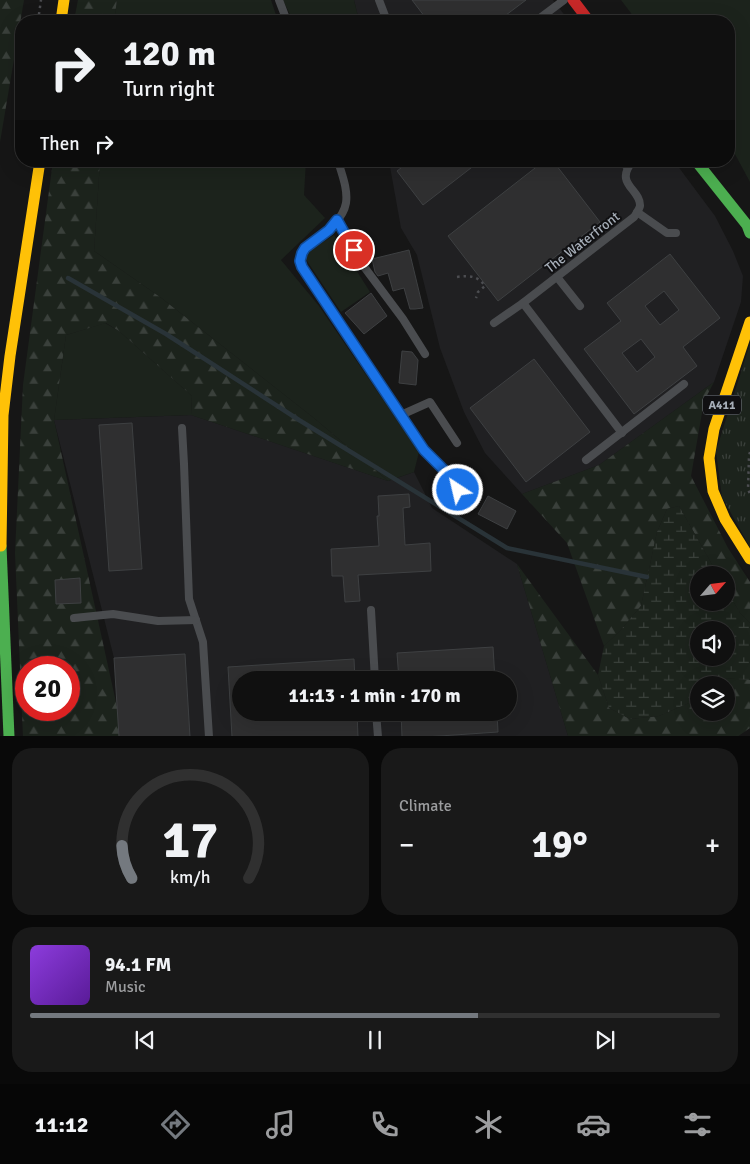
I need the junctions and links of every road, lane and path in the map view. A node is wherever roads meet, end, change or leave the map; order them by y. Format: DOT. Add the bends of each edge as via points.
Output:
graph roads {
  1 [pos="41,0"];
  2 [pos="64,0"];
  3 [pos="279,0"];
  4 [pos="379,0"];
  5 [pos="564,0"];
  6 [pos="573,0"];
  7 [pos="39,15"];
  8 [pos="62,15"];
  9 [pos="285,15"];
  10 [pos="385,15"];
  11 [pos="544,15"];
  12 [pos="584,15"];
  13 [pos="39,167"];
  14 [pos="339,167"];
  15 [pos="629,167"];
  16 [pos="701,167"];
  17 [pos="637,212"];
  18 [pos="337,220"];
  19 [pos="676,233"];
  20 [pos="750,233"];
  21 [pos="457,277"];
  22 [pos="557,277"];
  23 [pos="476,298"];
  24 [pos="523,303"];
  25 [pos="580,306"];
  26 [pos="750,322"];
  27 [pos="494,323"];
  28 [pos="425,354"];
  29 [pos="684,384"];
  30 [pos="401,415"];
  31 [pos="182,428"];
  32 [pos="622,433"];
  33 [pos="458,443"];
  34 [pos="750,452"];
  35 [pos="586,460"];
  36 [pos="458,490"];
  37 [pos="750,494"];
  38 [pos="750,559"];
  39 [pos="371,610"];
  40 [pos="74,618"];
  41 [pos="196,620"];
  42 [pos="374,671"];
  43 [pos="377,721"];
  44 [pos="9,736"];
  45 [pos="209,736"];
  46 [pos="378,736"];
  1 -- 7 [label="path"];
  2 -- 8 [label="main road"];
  3 -- 9 [label="lane"];
  4 -- 10 [label="lane"];
  5 -- 11 [label="lane"];
  6 -- 12 [label="main road"];
  13 -- 44 [label="main road" via="3,415 1,543"];
  14 -- 18 [label="lane" via="346,195 345,206"];
  15 -- 17 [label="lane, The Waterfront" via="626,176 640,205"];
  16 -- 20 [label="main road"];
  17 -- 19 [label="lane" via="667,233"];
  17 -- 22 [label="lane, The Waterfront"];
  18 -- 28 [label="lane" via="362,264 403,318"];
  18 -- 30 [label="lane" via="305,248 300,261"];
  21 -- 23 [label="path" via="468,275 481,281 485,286"];
  22 -- 24 [label="lane, The Waterfront"];
  22 -- 25 [label="lane"];
  24 -- 27 [label="lane, The Waterfront"];
  24 -- 32 [label="lane"];
  26 -- 38 [label="main road, A411" via="714,429 709,458 713,491 725,519"];
  29 -- 32 [label="lane"];
  30 -- 33 [label="lane" via="430,402"];
  30 -- 36 [label="lane" via="424,450"];
  31 -- 41 [label="lane" via="189,599"];
  32 -- 35 [label="lane"];
  34 -- 37 [label="path"];
  39 -- 42 [label="lane"];
  40 -- 41 [label="lane" via="113,614 158,621"];
  41 -- 45 [label="lane" via="203,642"];
  43 -- 46 [label="lane"];
}
